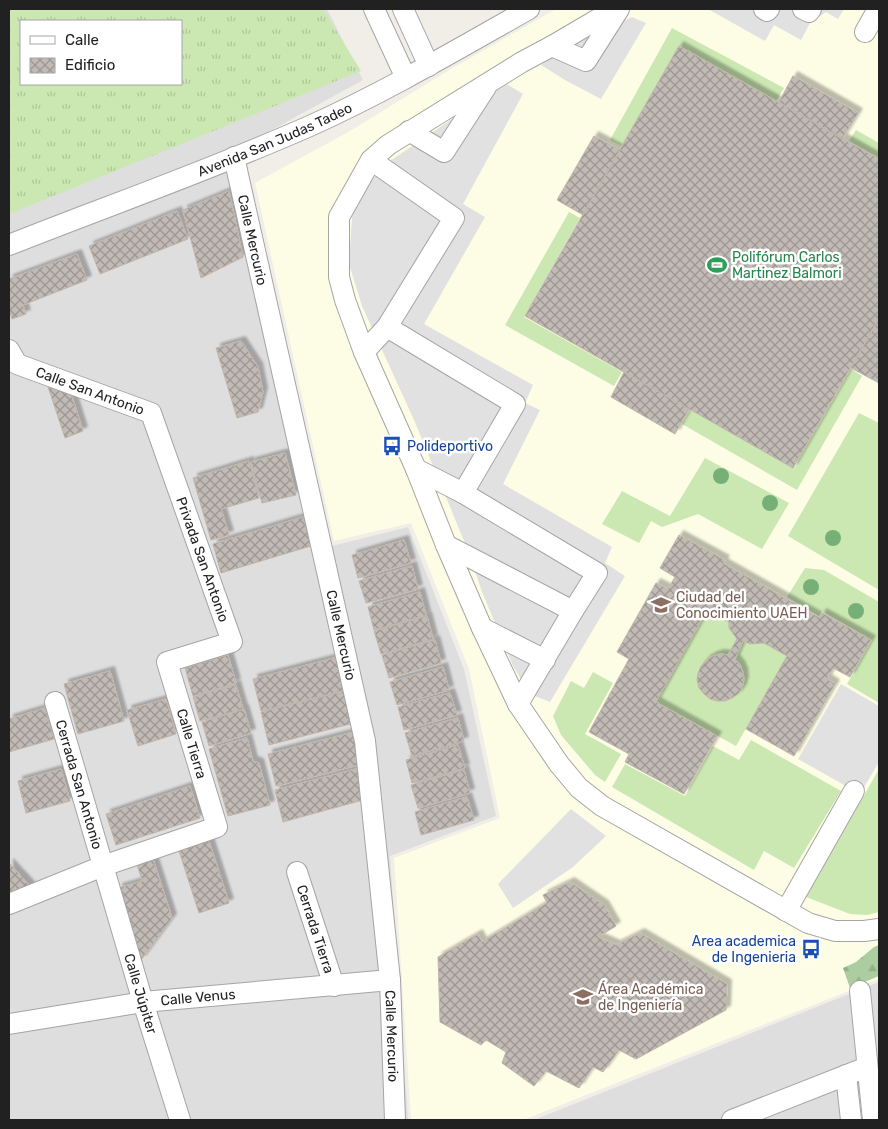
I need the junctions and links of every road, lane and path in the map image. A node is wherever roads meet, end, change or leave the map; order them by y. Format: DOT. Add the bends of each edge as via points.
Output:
graph roads {
  1 [pos="374,9"];
  2 [pos="402,9"];
  3 [pos="529,9"];
  4 [pos="615,9"];
  5 [pos="619,9"];
  6 [pos="764,9"];
  7 [pos="769,9"];
  8 [pos="803,9"];
  9 [pos="811,9"];
  10 [pos="878,9"];
  11 [pos="865,32"];
  12 [pos="552,46"];
  13 [pos="429,66"];
  14 [pos="406,78"];
  15 [pos="490,82"];
  16 [pos="409,131"];
  17 [pos="234,158"];
  18 [pos="371,160"];
  19 [pos="9,245"];
  20 [pos="387,327"];
  21 [pos="9,350"];
  22 [pos="364,352"];
  23 [pos="151,413"];
  24 [pos="416,469"];
  25 [pos="463,493"];
  26 [pos="446,545"];
  27 [pos="573,611"];
  28 [pos="482,628"];
  29 [pos="545,660"];
  30 [pos="167,662"];
  31 [pos="55,702"];
  32 [pos="518,704"];
  33 [pos="854,791"];
  34 [pos="217,826"];
  35 [pos="102,866"];
  36 [pos="297,872"];
  37 [pos="9,904"];
  38 [pos="786,911"];
  39 [pos="879,929"];
  40 [pos="390,980"];
  41 [pos="334,986"];
  42 [pos="860,991"];
  43 [pos="143,1002"];
  44 [pos="9,1024"];
  45 [pos="868,1067"];
  46 [pos="846,1075"];
  47 [pos="180,1120"];
  48 [pos="395,1120"];
  49 [pos="732,1120"];
  50 [pos="851,1120"];
  51 [pos="873,1120"];
  1 -- 14 [label="street"];
  2 -- 13 [label="street"];
  3 -- 13 [label="street, Avenida San Judas Tadeo"];
  4 -- 12 [label="street"];
  5 -- 12 [label="street" via="586,61"];
  6 -- 7 [label="street"];
  8 -- 9 [label="street" via="809,12"];
  10 -- 11 [label="street"];
  12 -- 15 [label="street"];
  13 -- 14 [label="street, Avenida San Judas Tadeo"];
  14 -- 17 [label="street, Avenida San Judas Tadeo"];
  15 -- 16 [label="street"];
  15 -- 16 [label="street" via="444,152"];
  16 -- 18 [label="street"];
  17 -- 19 [label="street, Avenida San Judas Tadeo"];
  17 -- 40 [label="street, Calle Mercurio" via="366,741"];
  18 -- 20 [label="street" via="454,218"];
  18 -- 22 [label="street" via="339,217 339,277"];
  20 -- 22 [label="street"];
  20 -- 25 [label="street" via="514,404"];
  21 -- 23 [label="street, Calle San Antonio" via="17,364"];
  22 -- 24 [label="street"];
  23 -- 30 [label="street, Privada San Antonio" via="232,642"];
  24 -- 25 [label="street"];
  24 -- 26 [label="street"];
  25 -- 27 [label="street" via="597,573"];
  26 -- 27 [label="street"];
  26 -- 28 [label="street"];
  27 -- 29 [label="street"];
  28 -- 29 [label="street"];
  28 -- 32 [label="street"];
  29 -- 32 [label="street"];
  30 -- 34 [label="street, Calle Tierra"];
  31 -- 35 [label="street, Cerrada San Antonio"];
  32 -- 38 [label="street" via="558,764 579,788 602,806"];
  33 -- 38 [label="street"];
  34 -- 35 [label="street, Cerrada San Antonio"];
  35 -- 37 [label="street, Cerrada San Antonio"];
  35 -- 43 [label="street, Calle Júpiter"];
  36 -- 41 [label="street, Cerrada Tierra"];
  38 -- 39 [label="street" via="808,923 836,930"];
  40 -- 41 [label="street, Calle Venus"];
  40 -- 48 [label="street, Calle Mercurio"];
  41 -- 43 [label="street, Calle Venus"];
  42 -- 45 [label="street"];
  43 -- 44 [label="street, Calle Venus"];
  43 -- 47 [label="street, Calle Júpiter"];
  45 -- 46 [label="street"];
  45 -- 51 [label="street"];
  46 -- 49 [label="street"];
  46 -- 50 [label="street"];
}
